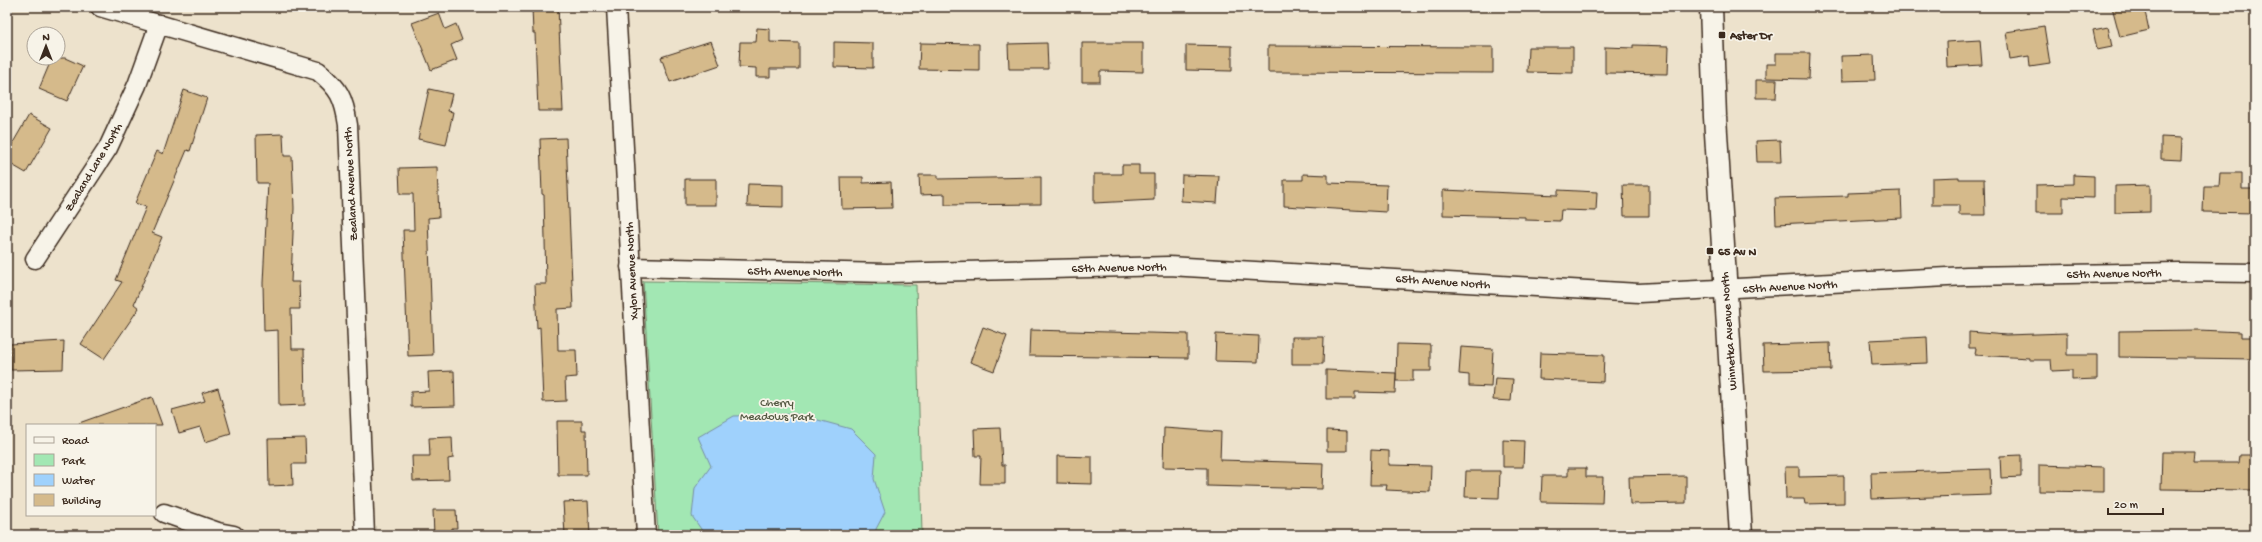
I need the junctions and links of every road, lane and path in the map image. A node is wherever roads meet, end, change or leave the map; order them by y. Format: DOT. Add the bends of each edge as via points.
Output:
graph roads {
  1 [pos="100,7"];
  2 [pos="616,7"];
  3 [pos="1711,7"];
  4 [pos="159,24"];
  5 [pos="35,259"];
  6 [pos="630,267"];
  7 [pos="2255,273"];
  8 [pos="1726,289"];
  9 [pos="164,513"];
  10 [pos="234,535"];
  11 [pos="365,535"];
  12 [pos="646,535"];
  13 [pos="1741,535"];
  1 -- 4 [label="street, Zealand Avenue North"];
  2 -- 6 [label="street, Xylon Avenue North"];
  3 -- 8 [label="street, Winnetka Avenue North"];
  4 -- 5 [label="street, Zealand Lane North" via="137,85 111,141"];
  4 -- 11 [label="street, Zealand Avenue North" via="318,71 335,85 345,104"];
  6 -- 8 [label="street, 65th Avenue North" via="887,273 1169,266 1639,294"];
  6 -- 12 [label="street, Xylon Avenue North"];
  7 -- 8 [label="street, 65th Avenue North" via="1967,276"];
  8 -- 13 [label="street, Winnetka Avenue North"];
  9 -- 10 [label="street"];
}
